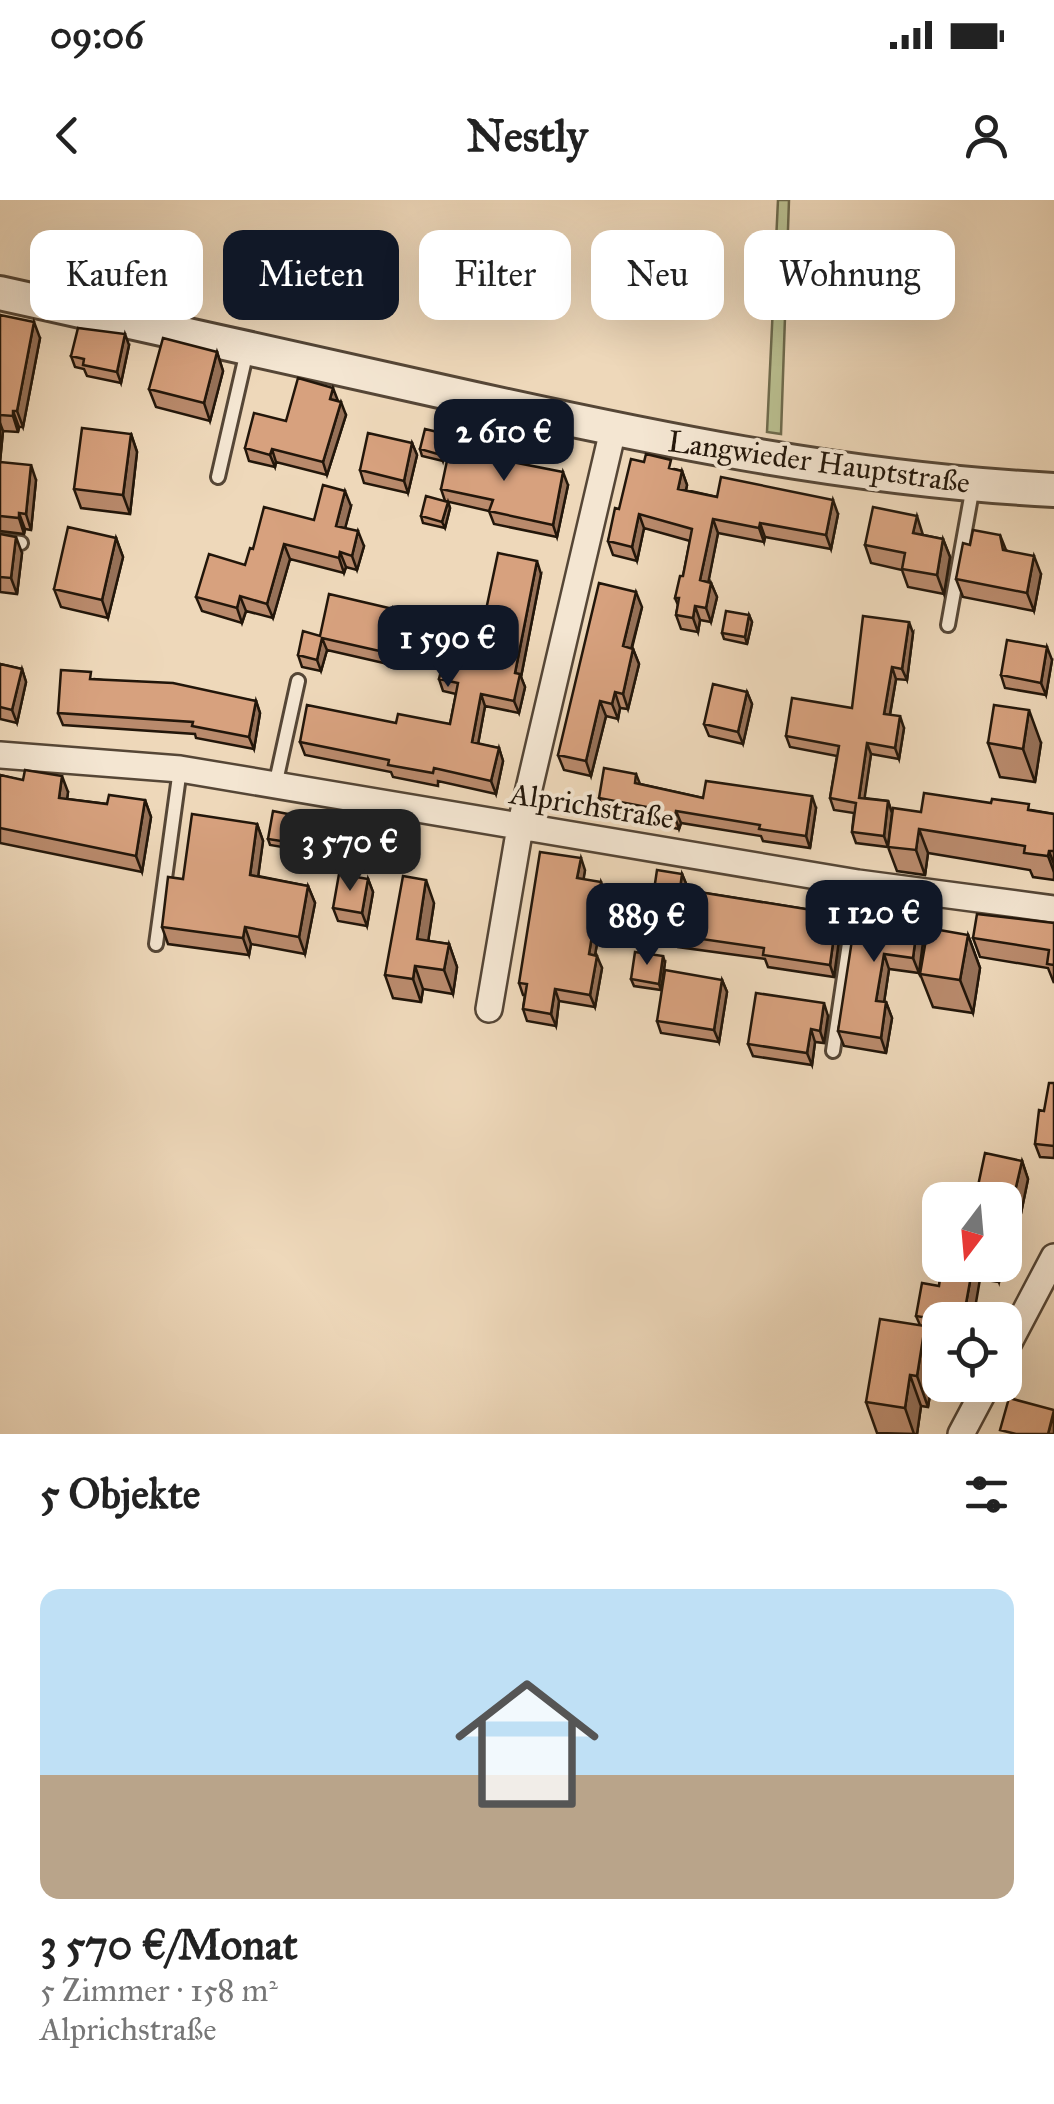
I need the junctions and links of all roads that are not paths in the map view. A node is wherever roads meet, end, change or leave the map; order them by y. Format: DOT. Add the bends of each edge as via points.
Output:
graph roads {
  1 [pos="0,294"];
  2 [pos="248,348"];
  3 [pos="614,430"];
  4 [pos="218,477"];
  5 [pos="973,486"];
  6 [pos="1054,490"];
  7 [pos="0,540"];
  8 [pos="21,543"];
  9 [pos="948,625"];
  10 [pos="298,681"];
  11 [pos="0,754"];
  12 [pos="180,769"];
  13 [pos="275,786"];
  14 [pos="520,828"];
  15 [pos="858,883"];
  16 [pos="1054,908"];
  17 [pos="156,944"];
  18 [pos="489,1009"];
  19 [pos="833,1052"];
  20 [pos="1054,1257"];
  21 [pos="1022,1318"];
  22 [pos="978,1402"];
  23 [pos="961,1434"];
  1 -- 2 [label="street, Langwieder Hauptstraße"];
  2 -- 3 [label="street, Langwieder Hauptstraße"];
  2 -- 4 [label="lane"];
  3 -- 5 [label="street, Langwieder Hauptstraße"];
  3 -- 14 [label="street"];
  5 -- 6 [label="street, Langwieder Hauptstraße"];
  5 -- 9 [label="lane"];
  7 -- 8 [label="lane"];
  10 -- 13 [label="lane"];
  11 -- 12 [label="street, Alprichstraße"];
  12 -- 13 [label="street, Alprichstraße"];
  12 -- 17 [label="lane"];
  13 -- 14 [label="street, Alprichstraße"];
  14 -- 15 [label="street, Alprichstraße"];
  14 -- 18 [label="street"];
  15 -- 16 [label="street, Alprichstraße"];
  15 -- 19 [label="lane"];
  20 -- 21 [label="street"];
  22 -- 23 [label="street"];
}
